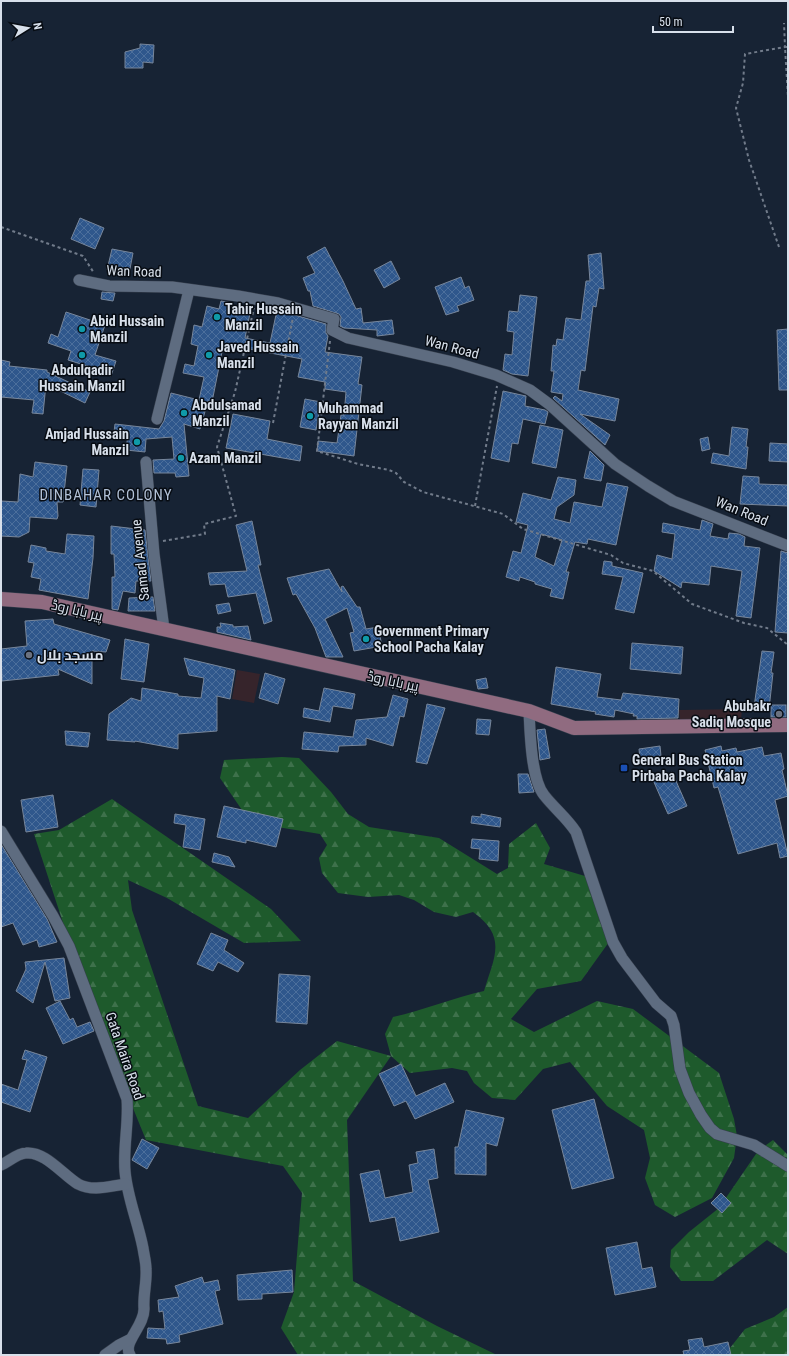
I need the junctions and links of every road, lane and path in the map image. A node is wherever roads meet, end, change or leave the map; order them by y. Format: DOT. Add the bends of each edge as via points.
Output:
graph roads {
  1 [pos="784,23"];
  2 [pos="786,47"];
  3 [pos="788,97"];
  4 [pos="1,228"];
  5 [pos="779,247"];
  6 [pos="79,280"];
  7 [pos="98,284"];
  8 [pos="189,290"];
  9 [pos="256,299"];
  10 [pos="295,308"];
  11 [pos="332,330"];
  12 [pos="498,376"];
  13 [pos="157,419"];
  14 [pos="272,423"];
  15 [pos="146,462"];
  16 [pos="475,506"];
  17 [pos="153,543"];
  18 [pos="788,546"];
  19 [pos="1,599"];
  20 [pos="164,630"];
  21 [pos="788,644"];
  22 [pos="529,711"];
  23 [pos="788,725"];
  24 [pos="1,831"];
  25 [pos="1,1165"];
  26 [pos="788,1166"];
  27 [pos="126,1184"];
  28 [pos="131,1339"];
  29 [pos="105,1355"];
  30 [pos="130,1355"];
  1 -- 2 [label="path"];
  2 -- 3 [label="path"];
  2 -- 5 [label="path" via="745,54 743,83 736,108"];
  4 -- 7 [label="path" via="83,256"];
  6 -- 7 [label="street, Wan Road"];
  7 -- 8 [label="street, Wan Road"];
  8 -- 9 [label="street, Wan Road"];
  8 -- 13 [label="street"];
  9 -- 10 [label="street, Wan Road"];
  9 -- 17 [label="path" via="234,392 217,447 236,516 204,524 206,534"];
  10 -- 11 [label="street, Wan Road" via="334,319"];
  10 -- 14 [label="path"];
  11 -- 12 [label="street, Wan Road" via="348,338 453,362"];
  11 -- 16 [label="path" via="317,451 358,464 389,470 423,492"];
  12 -- 16 [label="path"];
  12 -- 18 [label="street, Wan Road" via="530,390 615,464 673,501"];
  15 -- 17 [label="street, Samad Avenue"];
  16 -- 21 [label="path" via="503,514 523,529 611,555 623,563 653,571 692,604 744,623 767,628"];
  17 -- 20 [label="street, Samad Avenue"];
  19 -- 20 [label="main road, پیر بابا روڈ" via="42,602"];
  20 -- 22 [label="main road, پیر بابا روڈ"];
  22 -- 23 [label="main road, پیر بابا روڈ" via="574,728"];
  22 -- 26 [label="street" via="532,751 543,794 567,818 576,832 613,942 622,958 656,1003 671,1016 680,1069 700,1115 717,1134 754,1145"];
  24 -- 27 [label="street, Gata Maira Road" via="69,946 127,1099 129,1118"];
  25 -- 27 [label="street" via="25,1153 35,1154 55,1165 79,1184 97,1189"];
  27 -- 28 [label="street, Gata Maira Road" via="138,1226 146,1269 144,1313 140,1327"];
  28 -- 29 [label="street"];
  28 -- 30 [label="street, Gata Maira Road" via="128,1352"];
}
